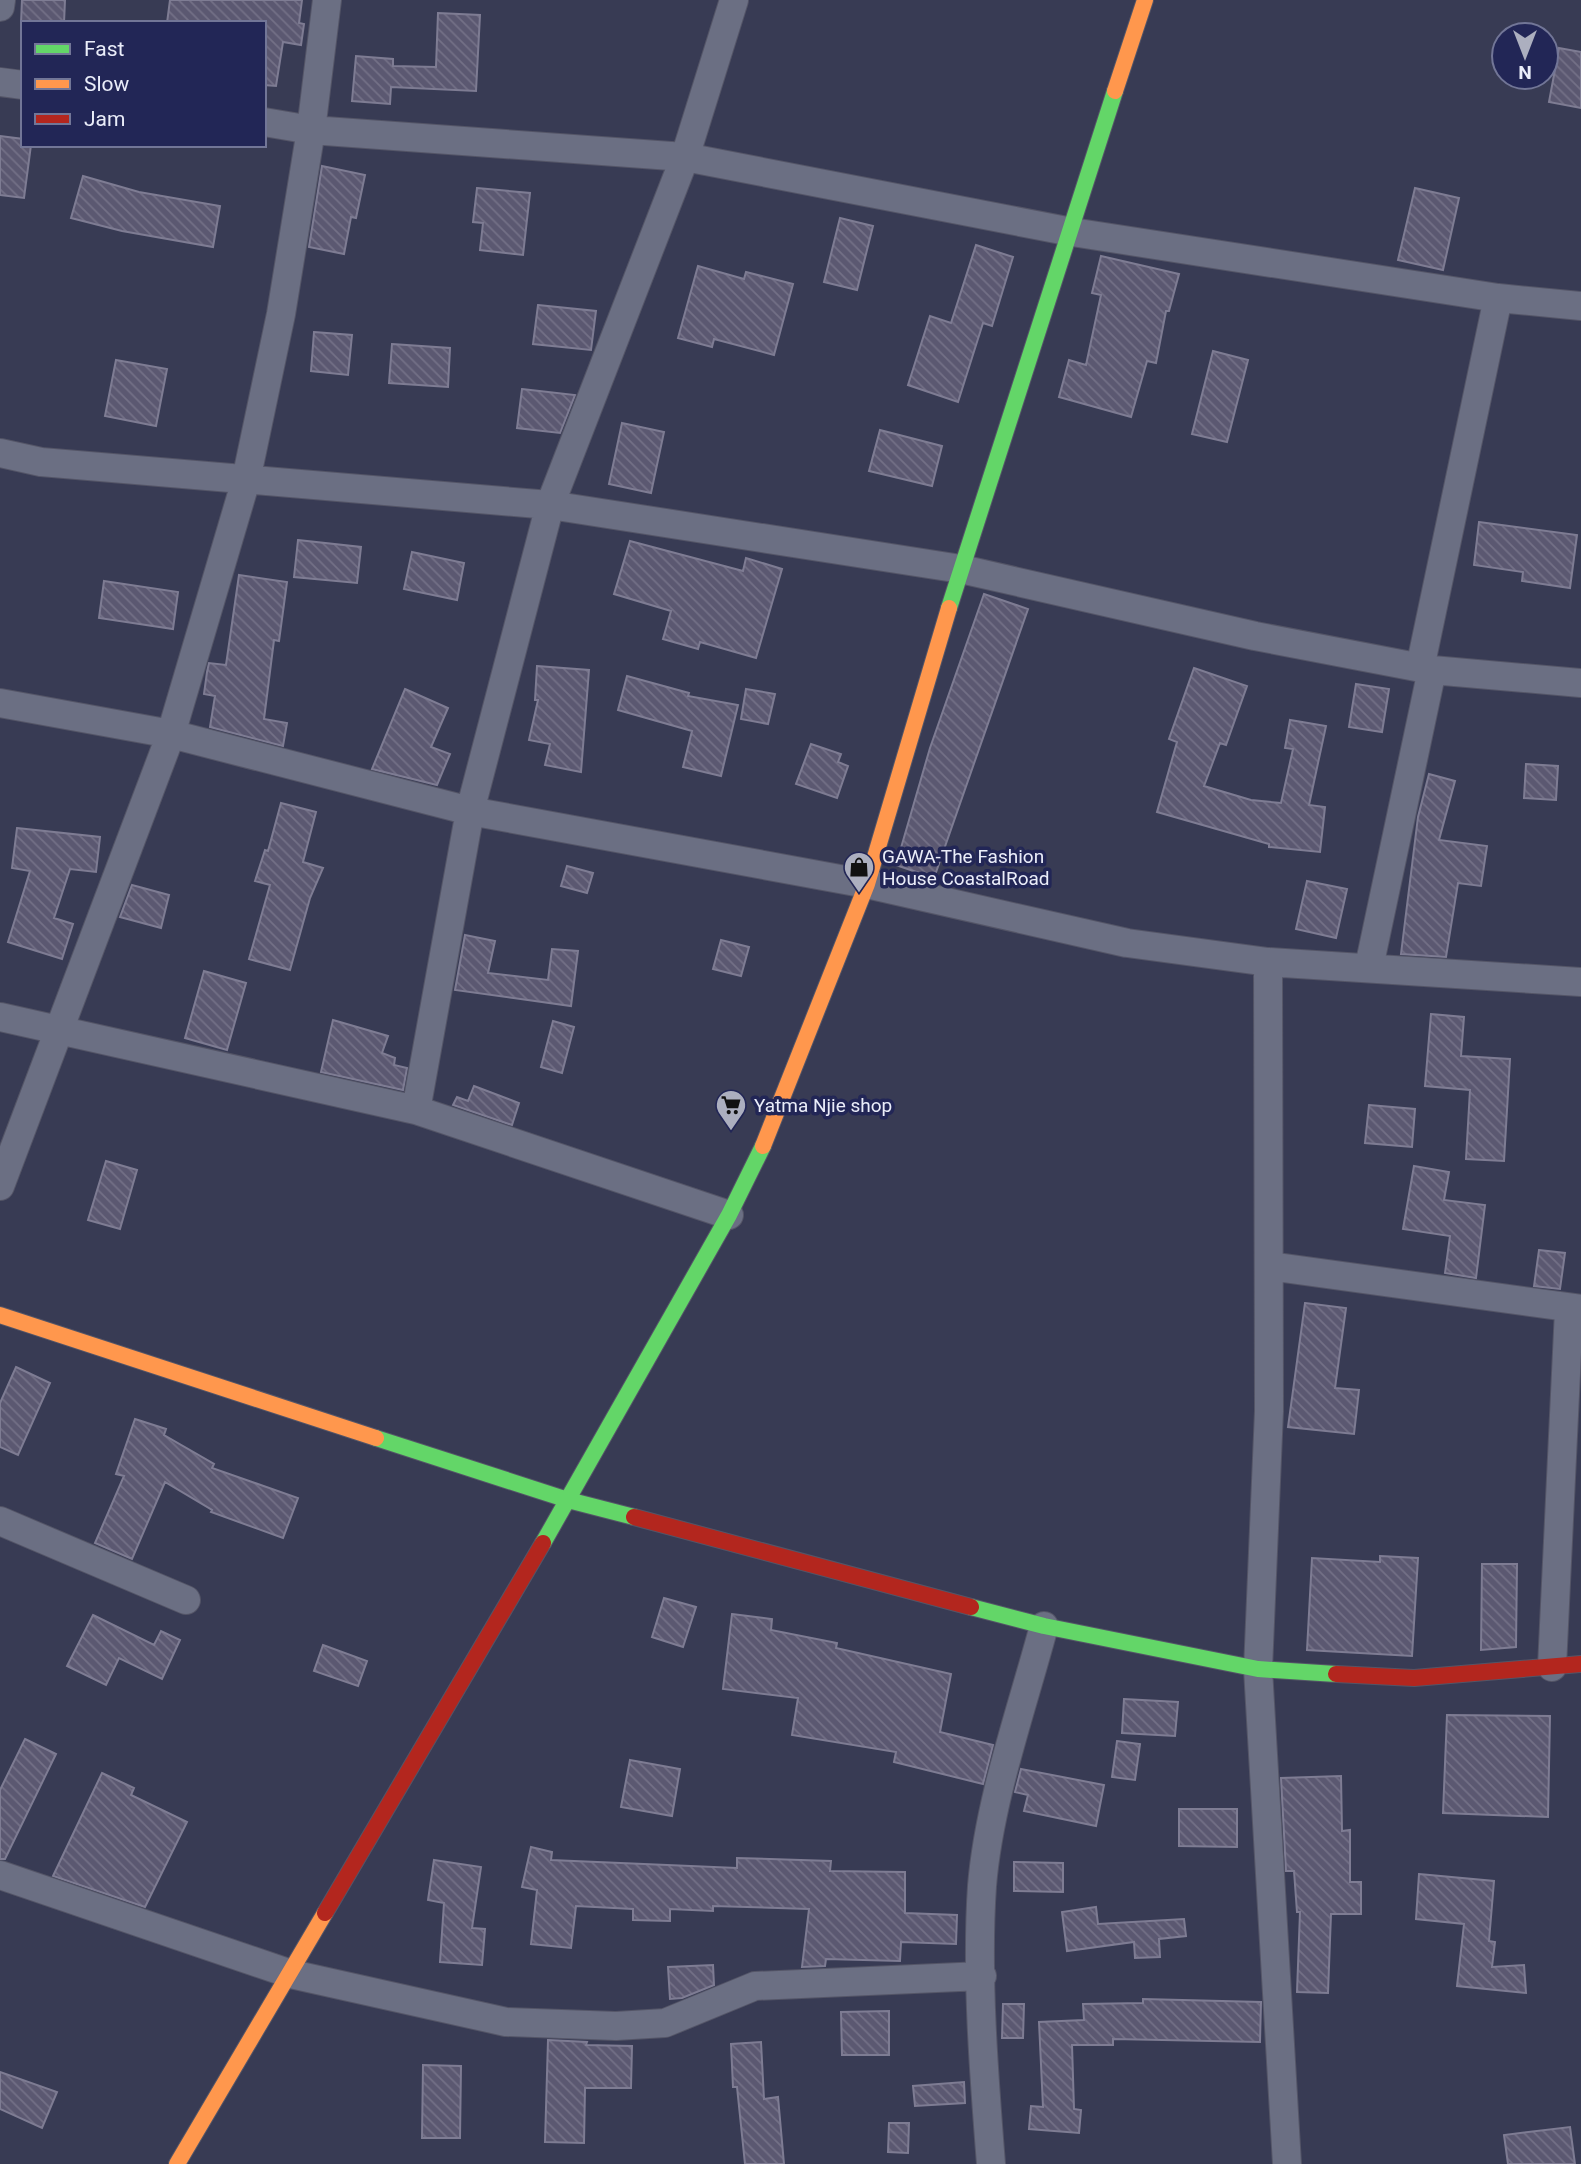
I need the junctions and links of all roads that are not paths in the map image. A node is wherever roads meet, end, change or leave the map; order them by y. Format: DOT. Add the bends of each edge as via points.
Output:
graph roads {
  1 [pos="1,0"];
  2 [pos="327,0"];
  3 [pos="734,0"];
  4 [pos="1145,0"];
  5 [pos="0,6"];
  6 [pos="0,82"];
  7 [pos="21,85"];
  8 [pos="266,122"];
  9 [pos="311,130"];
  10 [pos="685,157"];
  11 [pos="1072,232"];
  12 [pos="1498,298"];
  13 [pos="1581,306"];
  14 [pos="0,453"];
  15 [pos="246,480"];
  16 [pos="550,505"];
  17 [pos="961,569"];
  18 [pos="1426,669"];
  19 [pos="1581,683"];
  20 [pos="0,702"];
  21 [pos="172,734"];
  22 [pos="470,811"];
  23 [pos="867,884"];
  24 [pos="1268,962"];
  25 [pos="1369,967"];
  26 [pos="1581,982"];
  27 [pos="0,1017"];
  28 [pos="57,1029"];
  29 [pos="416,1110"];
  30 [pos="0,1186"];
  31 [pos="729,1215"];
  32 [pos="1270,1266"];
  33 [pos="1575,1309"];
  34 [pos="0,1315"];
  35 [pos="568,1500"];
  36 [pos="0,1521"];
  37 [pos="186,1600"];
  38 [pos="1044,1626"];
  39 [pos="1581,1664"];
  40 [pos="1552,1667"];
  41 [pos="1258,1669"];
  42 [pos="0,1875"];
  43 [pos="291,1974"];
  44 [pos="982,1976"];
  45 [pos="177,2164"];
  46 [pos="991,2164"];
  47 [pos="1287,2164"];
  1 -- 5 [label="street"];
  2 -- 9 [label="street"];
  3 -- 10 [label="street"];
  4 -- 11 [label="street"];
  6 -- 7 [label="street"];
  8 -- 9 [label="street"];
  9 -- 10 [label="street"];
  9 -- 15 [label="street" via="281,314"];
  10 -- 11 [label="street"];
  10 -- 16 [label="street"];
  11 -- 12 [label="street"];
  11 -- 17 [label="street"];
  12 -- 13 [label="street"];
  12 -- 18 [label="street"];
  14 -- 15 [label="street" via="41,462"];
  15 -- 16 [label="street"];
  15 -- 21 [label="street"];
  16 -- 17 [label="street"];
  16 -- 22 [label="street"];
  17 -- 18 [label="street" via="1255,636"];
  17 -- 23 [label="street"];
  18 -- 19 [label="street"];
  18 -- 25 [label="street"];
  20 -- 21 [label="street"];
  21 -- 22 [label="street"];
  21 -- 28 [label="street"];
  22 -- 23 [label="street"];
  22 -- 29 [label="street"];
  23 -- 24 [label="street" via="1126,943"];
  23 -- 31 [label="street" via="778,1113"];
  24 -- 25 [label="street"];
  24 -- 32 [label="street"];
  25 -- 26 [label="street"];
  27 -- 28 [label="street"];
  28 -- 29 [label="street"];
  28 -- 30 [label="street"];
  29 -- 31 [label="street"];
  31 -- 35 [label="street"];
  32 -- 33 [label="street"];
  32 -- 41 [label="street"];
  33 -- 40 [label="street"];
  34 -- 35 [label="street"];
  35 -- 38 [label="street"];
  35 -- 43 [label="street"];
  36 -- 37 [label="street"];
  38 -- 41 [label="street"];
  38 -- 44 [label="street" via="998,1798 984,1873"];
  39 -- 40 [label="street"];
  40 -- 41 [label="street" via="1414,1678"];
  41 -- 47 [label="street"];
  42 -- 43 [label="street"];
  43 -- 44 [label="street" via="506,2022 616,2026 666,2022 755,1986"];
  43 -- 45 [label="street"];
  44 -- 46 [label="street"];
}
